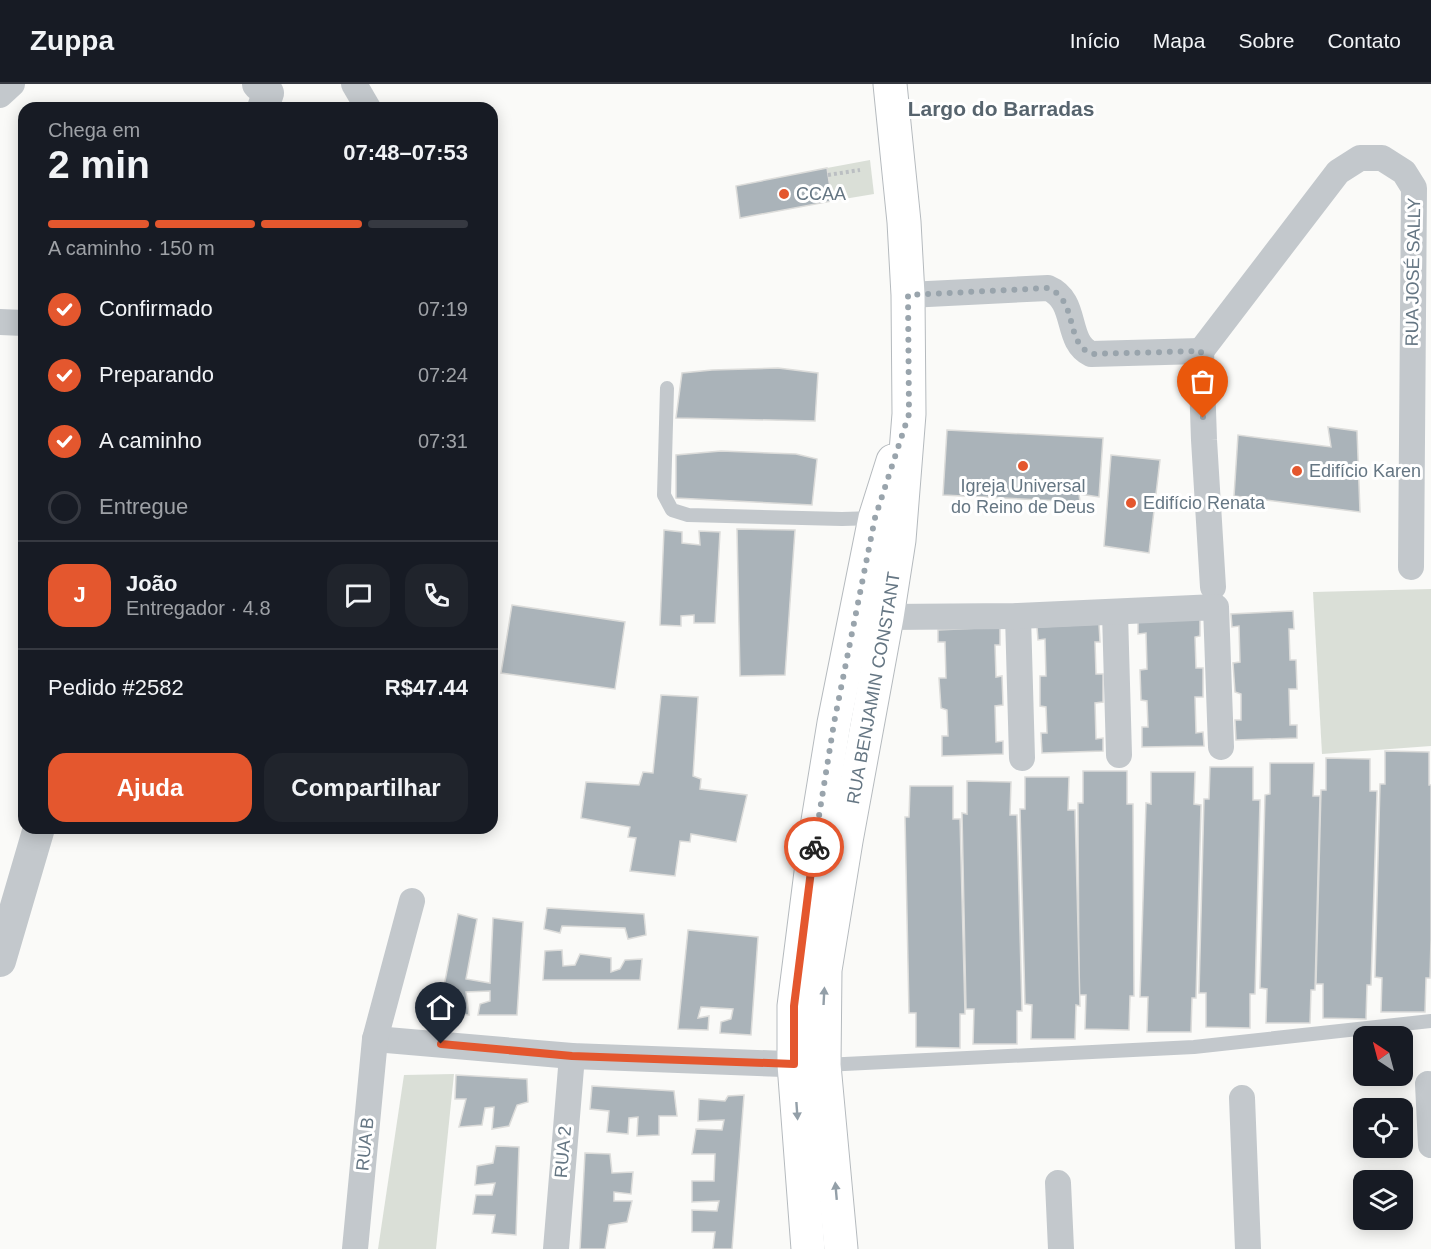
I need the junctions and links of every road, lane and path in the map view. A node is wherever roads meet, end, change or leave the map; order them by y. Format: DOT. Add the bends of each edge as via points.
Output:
graph roads {
  1 [pos="12,84"];
  2 [pos="354,84"];
  3 [pos="890,84"];
  4 [pos="0,95"];
  5 [pos="364,102"];
  6 [pos="860,170"];
  7 [pos="828,175"];
  8 [pos="908,295"];
  9 [pos="0,322"];
  10 [pos="18,323"];
  11 [pos="1201,351"];
  12 [pos="1431,360"];
  13 [pos="1412,376"];
  14 [pos="668,388"];
  15 [pos="888,518"];
  16 [pos="1411,567"];
  17 [pos="1213,587"];
  18 [pos="1115,613"];
  19 [pos="1018,616"];
  20 [pos="887,617"];
  21 [pos="1221,747"];
  22 [pos="1119,755"];
  23 [pos="1022,758"];
  24 [pos="37,834"];
  25 [pos="412,901"];
  26 [pos="0,961"];
  27 [pos="1431,1021"];
  28 [pos="375,1039"];
  29 [pos="572,1056"];
  30 [pos="809,1065"];
  31 [pos="1428,1084"];
  32 [pos="1242,1098"];
  33 [pos="1431,1145"];
  34 [pos="1058,1183"];
  35 [pos="355,1249"];
  36 [pos="556,1249"];
  37 [pos="808,1249"];
  38 [pos="841,1249"];
  39 [pos="1061,1249"];
  40 [pos="1248,1249"];
  1 -- 4 [label="street"];
  2 -- 5 [label="street"];
  3 -- 8 [label="main road, RUA BENJAMIN CONSTANT"];
  6 -- 7 [label="path"];
  8 -- 11 [label="street" via="1048,288 1064,300 1079,346 1091,354"];
  8 -- 15 [label="main road, RUA BENJAMIN CONSTANT" via="909,414"];
  9 -- 10 [label="street"];
  11 -- 13 [label="street, RUA JOSÉ SALLY" via="1338,172 1360,158 1383,158 1404,172 1414,188"];
  11 -- 17 [label="street"];
  12 -- 13 [label="street"];
  13 -- 16 [label="street, RUA JOSÉ SALLY"];
  14 -- 15 [label="lane" via="664,495 672,510 688,515"];
  15 -- 20 [label="main road, RUA BENJAMIN CONSTANT"];
  15 -- 30 [label="main road, RUA BENJAMIN CONSTANT" via="834,723 816,833 794,1006"];
  18 -- 19 [label="street"];
  18 -- 21 [label="street" via="1216,607"];
  18 -- 22 [label="street"];
  19 -- 20 [label="street"];
  19 -- 23 [label="street"];
  30 -- 20 [label="main road, RUA BENJAMIN CONSTANT, one-way"];
  24 -- 26 [label="street"];
  25 -- 28 [label="street, RUA B"];
  27 -- 30 [label="lane" via="1194,1047"];
  28 -- 29 [label="street"];
  28 -- 35 [label="street, RUA B"];
  29 -- 30 [label="street"];
  29 -- 36 [label="street, RUA 2"];
  30 -- 37 [label="main road, RUA BENJAMIN CONSTANT, one-way"];
  38 -- 30 [label="main road, RUA BENJAMIN CONSTANT, one-way"];
  31 -- 33 [label="street"];
  32 -- 40 [label="street"];
  34 -- 39 [label="street"];
}
